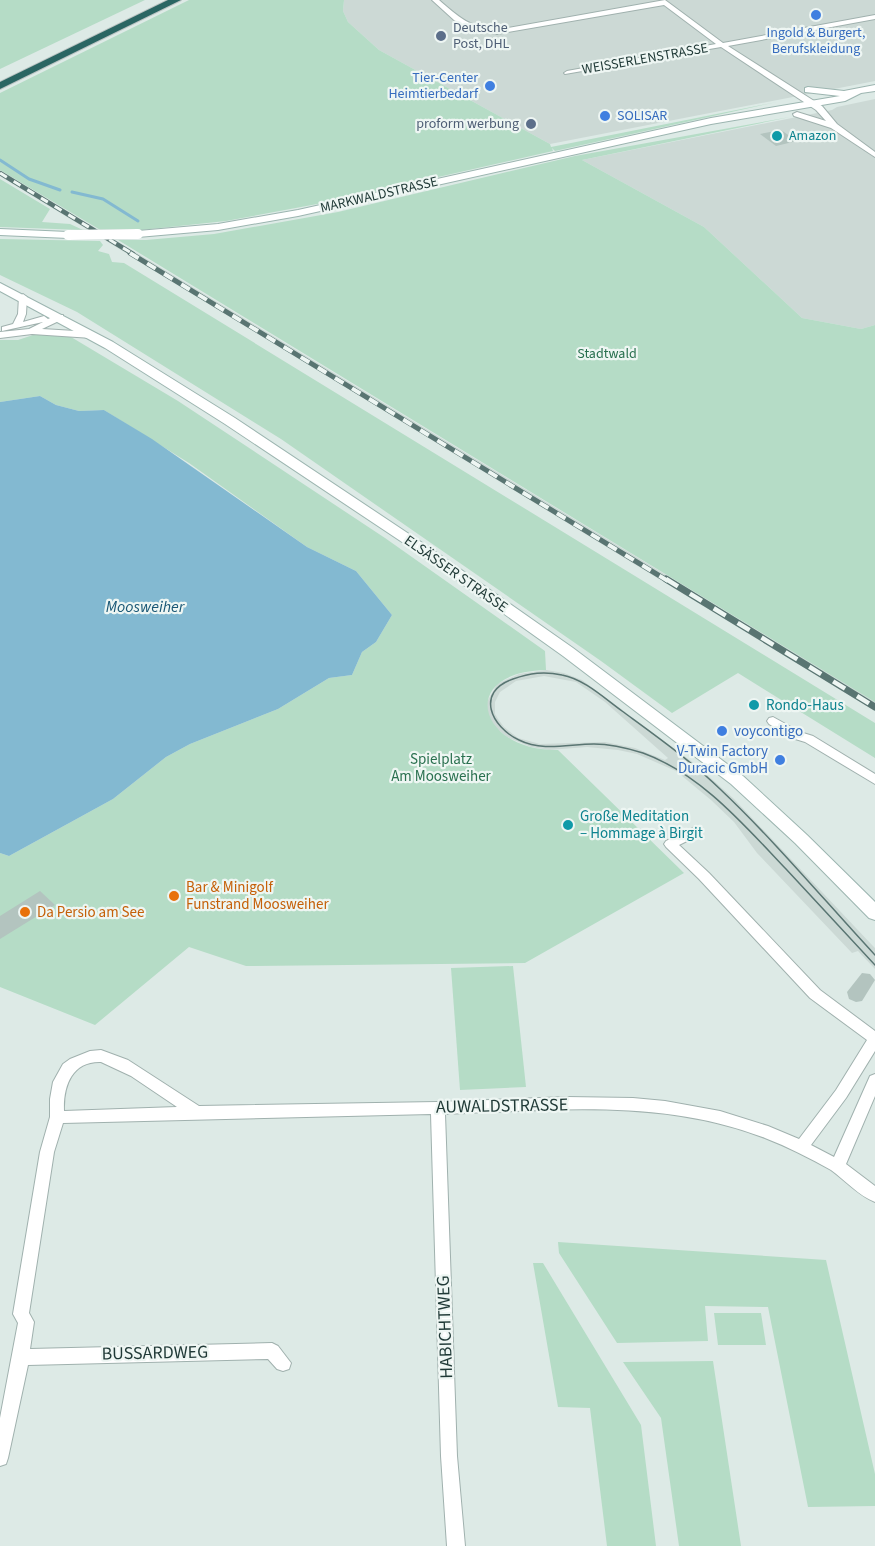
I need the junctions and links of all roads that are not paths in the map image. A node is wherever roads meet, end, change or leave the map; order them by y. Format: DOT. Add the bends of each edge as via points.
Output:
graph roads {
  1 [pos="158,0"];
  2 [pos="176,0"];
  3 [pos="435,0"];
  4 [pos="663,1"];
  5 [pos="875,17"];
  6 [pos="722,45"];
  7 [pos="567,73"];
  8 [pos="767,76"];
  9 [pos="0,77"];
  10 [pos="0,86"];
  11 [pos="875,88"];
  12 [pos="857,92"];
  13 [pos="804,103"];
  14 [pos="834,126"];
  15 [pos="875,155"];
  16 [pos="0,232"];
  17 [pos="0,286"];
  18 [pos="23,297"];
  19 [pos="60,317"];
  20 [pos="17,325"];
  21 [pos="30,331"];
  22 [pos="0,333"];
  23 [pos="92,335"];
  24 [pos="773,721"];
  25 [pos="875,780"];
  26 [pos="695,832"];
  27 [pos="875,913"];
  28 [pos="875,1039"];
  29 [pos="875,1080"];
  30 [pos="438,1108"];
  31 [pos="198,1113"];
  32 [pos="57,1117"];
  33 [pos="801,1147"];
  34 [pos="837,1167"];
  35 [pos="875,1195"];
  36 [pos="21,1356"];
  37 [pos="283,1363"];
  38 [pos="0,1458"];
  39 [pos="456,1546"];
  1 -- 9 [label="highway"];
  2 -- 10 [label="highway"];
  3 -- 4 [label="street, WEISSERLENSTRASSE" via="472,29 482,32"];
  4 -- 6 [label="street, WEISSERLENSTRASSE"];
  5 -- 6 [label="street"];
  6 -- 7 [label="street, WEISSERLENSTRASSE"];
  6 -- 8 [label="street, WEISSERLENSTRASSE"];
  8 -- 13 [label="street, WEISSERLENSTRASSE" via="786,86"];
  8 -- 13 [label="street, WEISSERLENSTRASSE" via="779,89"];
  11 -- 12 [label="main road"];
  12 -- 13 [label="main road"];
  12 -- 13 [label="main road" via="845,98"];
  13 -- 14 [label="street" via="818,119"];
  13 -- 14 [label="street" via="827,115"];
  13 -- 16 [label="main road, MARKWALDSTRASSE, bridge" via="218,227 138,234"];
  14 -- 15 [label="street"];
  17 -- 18 [label="main road, ELSÄSSER STRASSE"];
  18 -- 19 [label="main road, ELSÄSSER STRASSE"];
  18 -- 20 [label="street"];
  19 -- 20 [label="street"];
  19 -- 21 [label="street"];
  19 -- 23 [label="main road, ELSÄSSER STRASSE"];
  20 -- 22 [label="street"];
  21 -- 22 [label="street"];
  21 -- 23 [label="street"];
  23 -- 27 [label="main road, ELSÄSSER STRASSE" via="409,540 568,652 737,780"];
  24 -- 25 [label="street"];
  26 -- 28 [label="street" via="670,844 814,994"];
  28 -- 33 [label="street" via="841,1094"];
  29 -- 34 [label="street"];
  30 -- 31 [label="street, AUWALDSTRASSE"];
  30 -- 33 [label="street, AUWALDSTRASSE" via="587,1104 652,1107 695,1112 736,1123"];
  30 -- 39 [label="street, HABICHTWEG"];
  31 -- 32 [label="street, AUWALDSTRASSE"];
  31 -- 32 [label="street" via="100,1055 81,1059 64,1071 56,1094"];
  32 -- 36 [label="street" via="47,1152 21,1314 26,1322"];
  33 -- 34 [label="street, AUWALDSTRASSE"];
  34 -- 35 [label="street, AUWALDSTRASSE"];
  36 -- 37 [label="street, BUSSARDWEG" via="272,1351"];
  36 -- 38 [label="street"];
}
